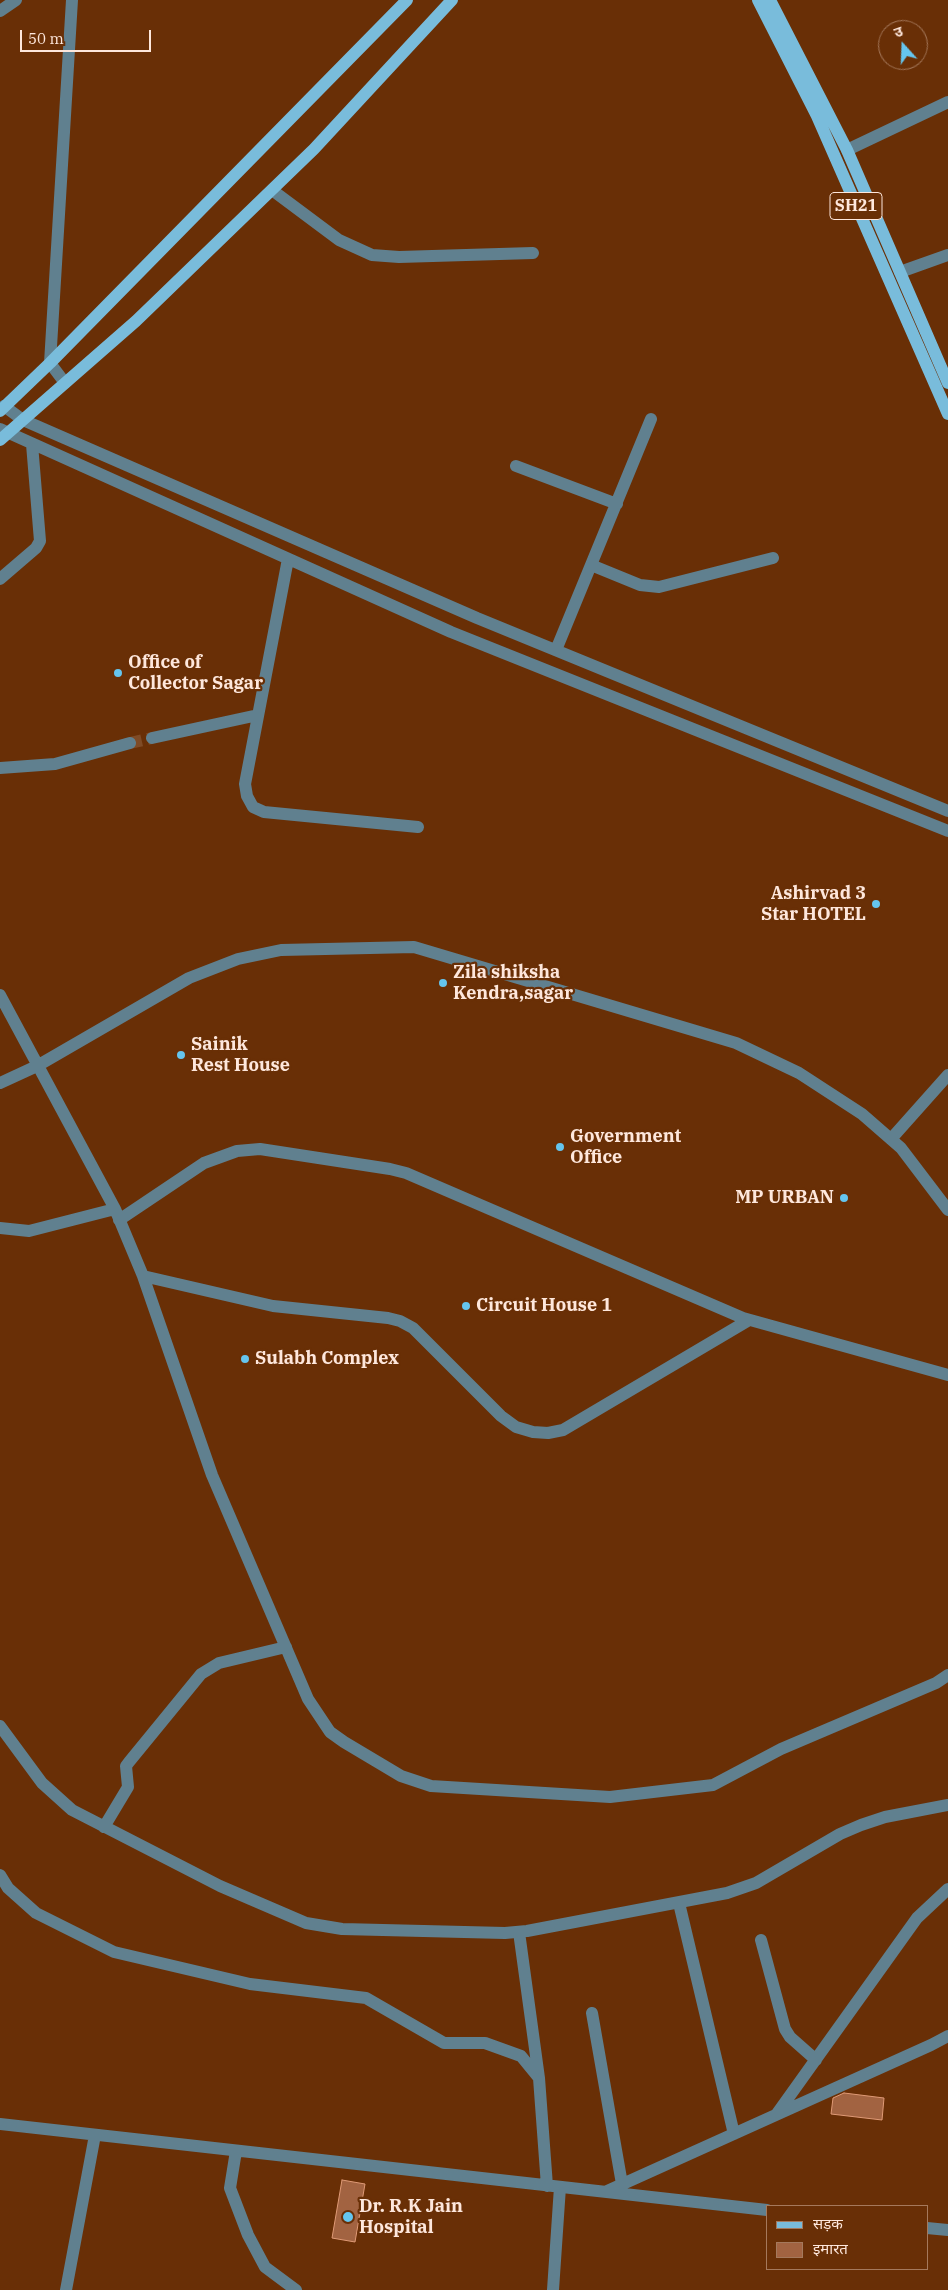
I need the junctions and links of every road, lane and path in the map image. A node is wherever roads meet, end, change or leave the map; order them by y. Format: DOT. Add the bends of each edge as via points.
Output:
graph roads {
  1 [pos="16,0"];
  2 [pos="72,0"];
  3 [pos="406,0"];
  4 [pos="452,0"];
  5 [pos="758,0"];
  6 [pos="770,0"];
  7 [pos="0,10"];
  8 [pos="948,102"];
  9 [pos="847,150"];
  10 [pos="272,190"];
  11 [pos="533,253"];
  12 [pos="948,255"];
  13 [pos="900,272"];
  14 [pos="50,363"];
  15 [pos="948,383"];
  16 [pos="65,384"];
  17 [pos="2,408"];
  18 [pos="948,414"];
  19 [pos="651,419"];
  20 [pos="23,420"];
  21 [pos="3,434"];
  22 [pos="32,444"];
  23 [pos="516,466"];
  24 [pos="617,504"];
  25 [pos="773,558"];
  26 [pos="288,559"];
  27 [pos="591,565"];
  28 [pos="0,579"];
  29 [pos="556,650"];
  30 [pos="258,715"];
  31 [pos="152,738"];
  32 [pos="130,743"];
  33 [pos="0,768"];
  34 [pos="948,811"];
  35 [pos="418,827"];
  36 [pos="948,831"];
  37 [pos="0,995"];
  38 [pos="37,1066"];
  39 [pos="948,1075"];
  40 [pos="0,1083"];
  41 [pos="890,1139"];
  42 [pos="948,1210"];
  43 [pos="117,1215"];
  44 [pos="0,1228"];
  45 [pos="143,1276"];
  46 [pos="749,1320"];
  47 [pos="948,1375"];
  48 [pos="286,1647"];
  49 [pos="948,1675"];
  50 [pos="0,1726"];
  51 [pos="948,1805"];
  52 [pos="104,1827"];
  53 [pos="0,1875"];
  54 [pos="948,1889"];
  55 [pos="679,1903"];
  56 [pos="519,1932"];
  57 [pos="761,1940"];
  58 [pos="592,2013"];
  59 [pos="948,2036"];
  60 [pos="816,2060"];
  61 [pos="539,2078"];
  62 [pos="776,2115"];
  63 [pos="0,2124"];
  64 [pos="734,2134"];
  65 [pos="95,2135"];
  66 [pos="236,2151"];
  67 [pos="622,2184"];
  68 [pos="547,2186"];
  69 [pos="560,2187"];
  70 [pos="604,2192"];
  71 [pos="766,2210"];
  72 [pos="928,2228"];
  73 [pos="948,2230"];
  74 [pos="66,2290"];
  75 [pos="296,2290"];
  76 [pos="553,2290"];
  1 -- 7 [label="street"];
  2 -- 14 [label="street"];
  3 -- 14 [label="main road"];
  4 -- 10 [label="main road" via="314,150"];
  5 -- 18 [label="main road, SH21" via="817,116"];
  6 -- 9 [label="main road, SH21"];
  8 -- 9 [label="street"];
  9 -- 13 [label="main road, SH21"];
  10 -- 11 [label="street" via="339,240 372,255"];
  10 -- 16 [label="main road" via="136,321"];
  12 -- 13 [label="street"];
  13 -- 15 [label="main road, SH21"];
  14 -- 16 [label="street"];
  14 -- 17 [label="main road"];
  16 -- 20 [label="main road"];
  17 -- 20 [label="street"];
  19 -- 24 [label="street"];
  20 -- 21 [label="main road"];
  20 -- 29 [label="street"];
  21 -- 22 [label="street"];
  22 -- 26 [label="street"];
  22 -- 28 [label="street" via="40,540 36,548"];
  23 -- 24 [label="street"];
  24 -- 27 [label="street"];
  25 -- 27 [label="street" via="659,588 640,585"];
  26 -- 30 [label="street"];
  26 -- 36 [label="street" via="451,632"];
  27 -- 29 [label="street"];
  29 -- 34 [label="street"];
  30 -- 31 [label="street"];
  30 -- 35 [label="street" via="245,784 253,806 264,812"];
  32 -- 33 [label="street" via="55,764"];
  37 -- 38 [label="street"];
  38 -- 40 [label="street"];
  38 -- 41 [label="street" via="189,978 238,959 281,950 414,946 736,1043 799,1073 862,1114"];
  38 -- 43 [label="street"];
  39 -- 41 [label="street"];
  41 -- 42 [label="street" via="901,1148"];
  43 -- 44 [label="street" via="30,1231"];
  43 -- 45 [label="street"];
  43 -- 46 [label="street" via="204,1164 237,1151 260,1149 380,1167 406,1173"];
  45 -- 46 [label="street" via="273,1306 400,1321 414,1328 501,1416 516,1426 540,1433 563,1430"];
  45 -- 48 [label="street" via="212,1475"];
  46 -- 47 [label="street"];
  48 -- 49 [label="street" via="308,1699 330,1732 401,1776 431,1786 610,1797 704,1787 722,1782 781,1749"];
  48 -- 52 [label="street" via="219,1663 201,1674 126,1766 128,1787"];
  50 -- 52 [label="street" via="30,1769 56,1797 72,1810"];
  51 -- 55 [label="street" via="861,1825 743,1889"];
  52 -- 56 [label="street" via="220,1886 306,1923 342,1929"];
  53 -- 61 [label="street" via="8,1888 36,1913 114,1952 250,1984 366,1998 444,2042 485,2043 521,2056"];
  54 -- 60 [label="street" via="917,1918"];
  55 -- 56 [label="street"];
  55 -- 64 [label="street"];
  56 -- 61 [label="street"];
  57 -- 60 [label="street" via="785,2029"];
  58 -- 67 [label="street"];
  59 -- 62 [label="street"];
  60 -- 62 [label="street"];
  61 -- 68 [label="street"];
  62 -- 64 [label="street"];
  63 -- 65 [label="street"];
  64 -- 67 [label="street"];
  65 -- 66 [label="street"];
  65 -- 74 [label="street"];
  66 -- 68 [label="street"];
  66 -- 75 [label="street" via="230,2188 248,2235 265,2267"];
  67 -- 70 [label="street"];
  68 -- 69 [label="street"];
  69 -- 70 [label="street"];
  69 -- 76 [label="street"];
  70 -- 71 [label="street"];
  72 -- 73 [label="street"];
}
